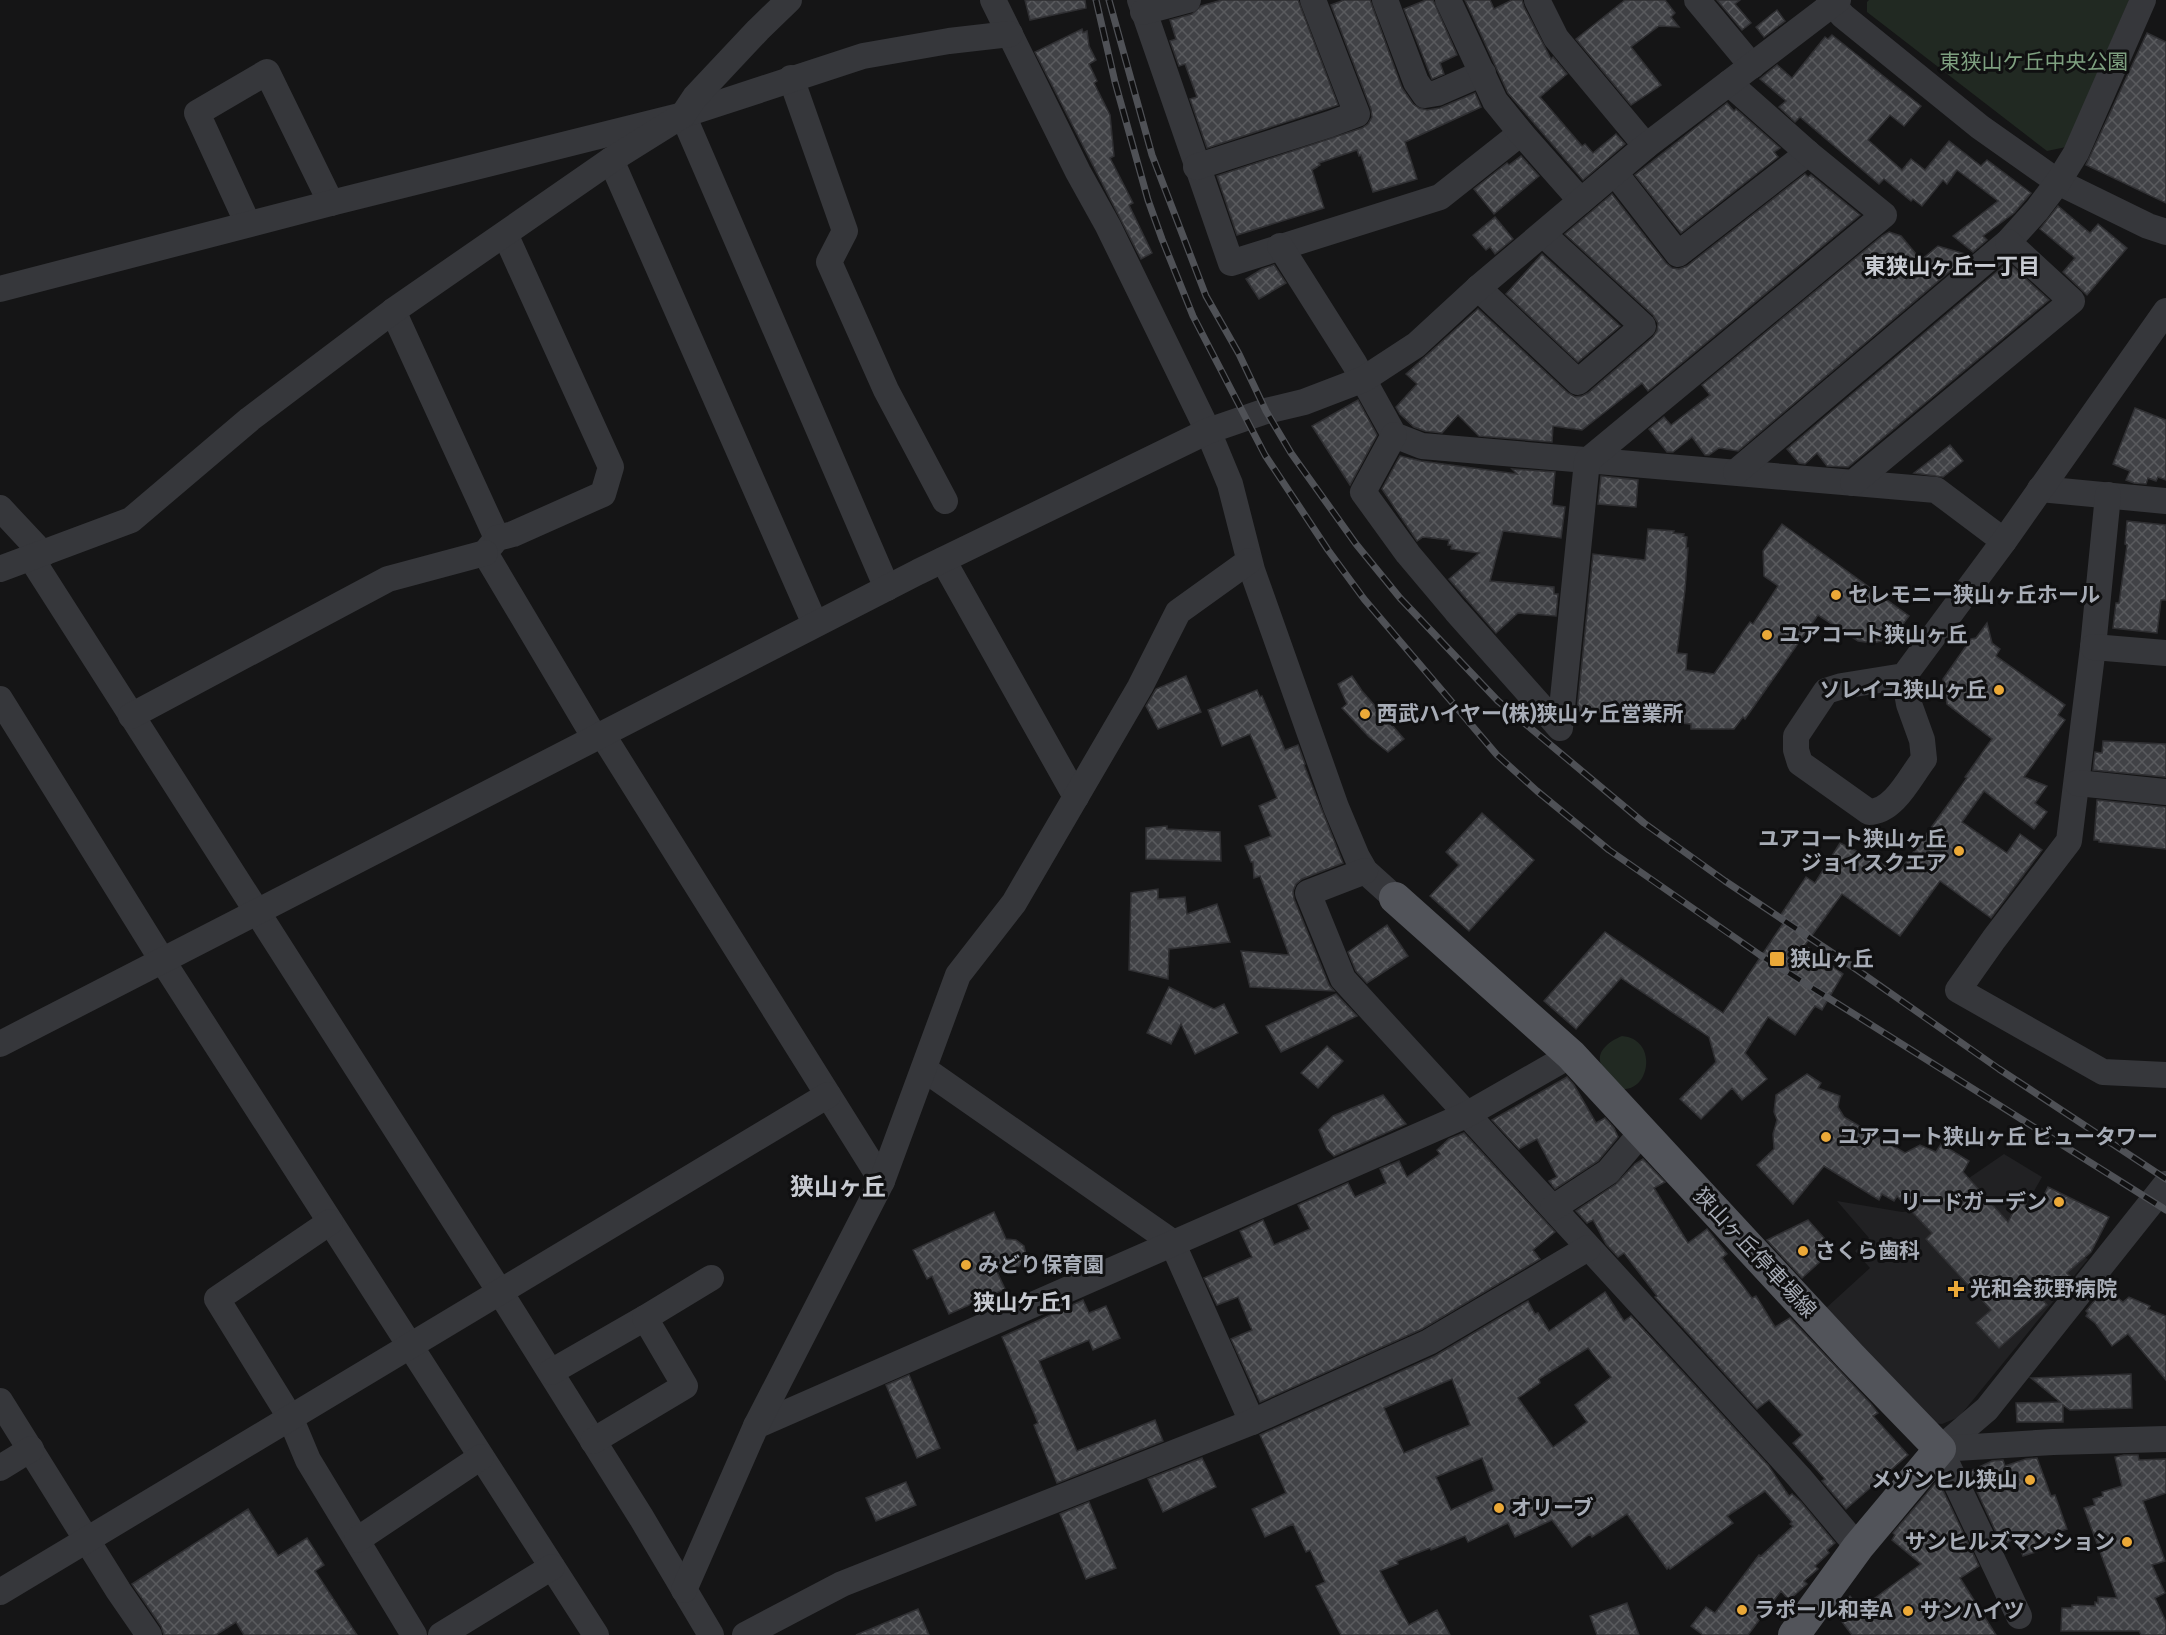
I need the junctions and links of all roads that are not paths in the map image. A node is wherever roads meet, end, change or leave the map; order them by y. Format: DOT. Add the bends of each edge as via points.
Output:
graph roads {
  1 [pos="789,0"];
  2 [pos="993,0"];
  3 [pos="1188,0"];
  4 [pos="1313,0"];
  5 [pos="1385,0"];
  6 [pos="1448,0"];
  7 [pos="1538,0"];
  8 [pos="1697,0"];
  9 [pos="2143,0"];
  10 [pos="1833,2"];
  11 [pos="1142,6"];
  12 [pos="1010,34"];
  13 [pos="1752,66"];
  14 [pos="1483,74"];
  15 [pos="791,78"];
  16 [pos="1729,83"];
  17 [pos="683,115"];
  18 [pos="1521,133"];
  19 [pos="1646,146"];
  20 [pos="1808,153"];
  21 [pos="611,160"];
  22 [pos="1196,167"];
  23 [pos="1615,173"];
  24 [pos="2058,182"];
  25 [pos="1581,201"];
  26 [pos="331,203"];
  27 [pos="248,224"];
  28 [pos="2166,232"];
  29 [pos="505,234"];
  30 [pos="1543,234"];
  31 [pos="2007,242"];
  32 [pos="1280,246"];
  33 [pos="1478,288"];
  34 [pos="0,289"];
  35 [pos="2166,310"];
  36 [pos="393,311"];
  37 [pos="1364,379"];
  38 [pos="1208,431"];
  39 [pos="1394,435"];
  40 [pos="1587,461"];
  41 [pos="1736,472"];
  42 [pos="1853,483"];
  43 [pos="2040,489"];
  44 [pos="2108,495"];
  45 [pos="945,501"];
  46 [pos="2166,501"];
  47 [pos="0,508"];
  48 [pos="2004,541"];
  49 [pos="491,546"];
  50 [pos="37,556"];
  51 [pos="943,560"];
  52 [pos="1250,561"];
  53 [pos="0,569"];
  54 [pos="887,588"];
  55 [pos="815,624"];
  56 [pos="2093,647"];
  57 [pos="2166,653"];
  58 [pos="1904,676"];
  59 [pos="0,699"];
  60 [pos="131,716"];
  61 [pos="598,736"];
  62 [pos="2077,783"];
  63 [pos="2166,792"];
  64 [pos="1076,797"];
  65 [pos="1365,871"];
  66 [pos="1395,898"];
  67 [pos="256,912"];
  68 [pos="162,960"];
  69 [pos="0,1044"];
  70 [pos="1571,1055"];
  71 [pos="924,1069"];
  72 [pos="2166,1074"];
  73 [pos="828,1095"];
  74 [pos="1466,1115"];
  75 [pos="1643,1131"];
  76 [pos="882,1181"];
  77 [pos="2166,1184"];
  78 [pos="1553,1208"];
  79 [pos="330,1222"];
  80 [pos="1172,1242"];
  81 [pos="1588,1248"];
  82 [pos="711,1278"];
  83 [pos="500,1292"];
  84 [pos="645,1318"];
  85 [pos="410,1346"];
  86 [pos="551,1372"];
  87 [pos="0,1401"];
  88 [pos="290,1417"];
  89 [pos="1252,1422"];
  90 [pos="756,1426"];
  91 [pos="2166,1439"];
  92 [pos="593,1441"];
  93 [pos="31,1449"];
  94 [pos="1940,1449"];
  95 [pos="481,1457"];
  96 [pos="0,1468"];
  97 [pos="88,1539"];
  98 [pos="357,1539"];
  99 [pos="1858,1547"];
  100 [pos="552,1568"];
  101 [pos="684,1590"];
  102 [pos="0,1592"];
  103 [pos="2019,1616"];
  104 [pos="149,1635"];
  105 [pos="414,1635"];
  106 [pos="441,1635"];
  107 [pos="596,1635"];
  108 [pos="711,1635"];
  109 [pos="745,1635"];
  110 [pos="1794,1635"];
  1 -- 17 [label="street" via="695,97"];
  2 -- 12 [label="street"];
  3 -- 11 [label="street"];
  4 -- 22 [label="street" via="1357,114"];
  5 -- 14 [label="street" via="1416,82 1425,95"];
  6 -- 14 [label="street"];
  7 -- 19 [label="street" via="1556,38"];
  8 -- 13 [label="street"];
  9 -- 24 [label="street" via="2076,153"];
  10 -- 13 [label="street"];
  10 -- 24 [label="street" via="1843,16 1980,127"];
  11 -- 22 [label="street"];
  12 -- 15 [label="street" via="863,56"];
  12 -- 38 [label="street"];
  13 -- 16 [label="street"];
  14 -- 18 [label="street" via="1496,101"];
  15 -- 17 [label="street"];
  15 -- 45 [label="street" via="845,231 829,262 886,390"];
  16 -- 19 [label="street"];
  16 -- 20 [label="street"];
  17 -- 21 [label="street"];
  17 -- 26 [label="street"];
  17 -- 54 [label="street"];
  18 -- 25 [label="street"];
  18 -- 32 [label="street" via="1440,197"];
  19 -- 23 [label="street"];
  20 -- 23 [label="street" via="1678,254"];
  20 -- 40 [label="street" via="1884,215"];
  21 -- 29 [label="street"];
  21 -- 55 [label="street"];
  22 -- 32 [label="street" via="1231,263"];
  23 -- 25 [label="street"];
  24 -- 28 [label="street"];
  24 -- 31 [label="street"];
  25 -- 30 [label="street"];
  26 -- 27 [label="street"];
  26 -- 27 [label="street" via="267,72 198,113"];
  27 -- 34 [label="street"];
  29 -- 36 [label="street"];
  29 -- 49 [label="street" via="611,467 603,494"];
  30 -- 33 [label="street"];
  30 -- 33 [label="street" via="1643,326 1578,382"];
  31 -- 41 [label="street"];
  31 -- 42 [label="street" via="2072,301"];
  32 -- 37 [label="street"];
  33 -- 37 [label="street" via="1416,345"];
  35 -- 43 [label="street"];
  36 -- 49 [label="street"];
  36 -- 50 [label="street" via="250,419 131,520"];
  37 -- 38 [label="street"];
  37 -- 39 [label="street"];
  38 -- 51 [label="street"];
  38 -- 52 [label="street" via="1230,484"];
  39 -- 40 [label="street" via="1422,446"];
  39 -- 40 [label="street" via="1363,492 1408,554 1560,728"];
  40 -- 41 [label="street"];
  41 -- 42 [label="street"];
  42 -- 48 [label="street" via="1936,490"];
  43 -- 44 [label="street"];
  43 -- 48 [label="street"];
  44 -- 46 [label="street"];
  44 -- 56 [label="street"];
  47 -- 50 [label="street"];
  48 -- 58 [label="street"];
  49 -- 60 [label="street" via="388,579"];
  49 -- 61 [label="street"];
  50 -- 53 [label="street"];
  50 -- 60 [label="street"];
  51 -- 54 [label="street"];
  51 -- 64 [label="street"];
  52 -- 64 [label="street" via="1178,612"];
  52 -- 65 [label="street" via="1336,807"];
  54 -- 55 [label="street"];
  55 -- 61 [label="street"];
  56 -- 57 [label="street"];
  56 -- 62 [label="street"];
  58 -- 58 [label="street" via="1924,759 1890,804 1869,812 1800,763 1796,736 1826,691"];
  59 -- 68 [label="street"];
  60 -- 67 [label="street"];
  61 -- 67 [label="street"];
  61 -- 73 [label="street"];
  62 -- 63 [label="street"];
  62 -- 72 [label="street" via="2069,841 1958,990 2103,1072"];
  64 -- 71 [label="street" via="1014,903 958,975"];
  65 -- 66 [label="street"];
  65 -- 74 [label="street" via="1308,893 1342,979"];
  66 -- 70 [label="main road, 狭山ヶ丘停車場線"];
  67 -- 68 [label="street"];
  67 -- 83 [label="street"];
  68 -- 69 [label="street"];
  68 -- 79 [label="street"];
  70 -- 74 [label="street"];
  70 -- 75 [label="main road, 狭山ヶ丘停車場線"];
  71 -- 76 [label="street"];
  71 -- 80 [label="street"];
  73 -- 76 [label="street"];
  73 -- 83 [label="street"];
  74 -- 78 [label="street"];
  74 -- 80 [label="street"];
  75 -- 78 [label="street" via="1608,1172"];
  75 -- 94 [label="main road, 狭山ヶ丘停車場線"];
  76 -- 90 [label="street"];
  77 -- 94 [label="street" via="1987,1409"];
  78 -- 81 [label="street"];
  79 -- 85 [label="street"];
  79 -- 88 [label="street" via="217,1299"];
  80 -- 89 [label="street"];
  80 -- 90 [label="street"];
  81 -- 89 [label="street" via="1429,1342"];
  81 -- 99 [label="street" via="1799,1477"];
  82 -- 84 [label="street"];
  83 -- 85 [label="street"];
  83 -- 86 [label="street"];
  84 -- 86 [label="street"];
  84 -- 92 [label="street" via="685,1386"];
  85 -- 88 [label="street"];
  85 -- 95 [label="street"];
  86 -- 92 [label="street"];
  87 -- 93 [label="street"];
  88 -- 97 [label="street"];
  88 -- 98 [label="street" via="308,1460"];
  89 -- 109 [label="street" via="842,1584"];
  90 -- 101 [label="street"];
  91 -- 94 [label="street"];
  92 -- 101 [label="street"];
  93 -- 96 [label="street"];
  93 -- 97 [label="street"];
  94 -- 99 [label="main road"];
  94 -- 103 [label="street"];
  95 -- 98 [label="street"];
  95 -- 100 [label="street"];
  97 -- 102 [label="street"];
  97 -- 104 [label="street"];
  98 -- 105 [label="street"];
  99 -- 110 [label="main road"];
  100 -- 106 [label="street"];
  100 -- 107 [label="street"];
  101 -- 108 [label="street"];
}
